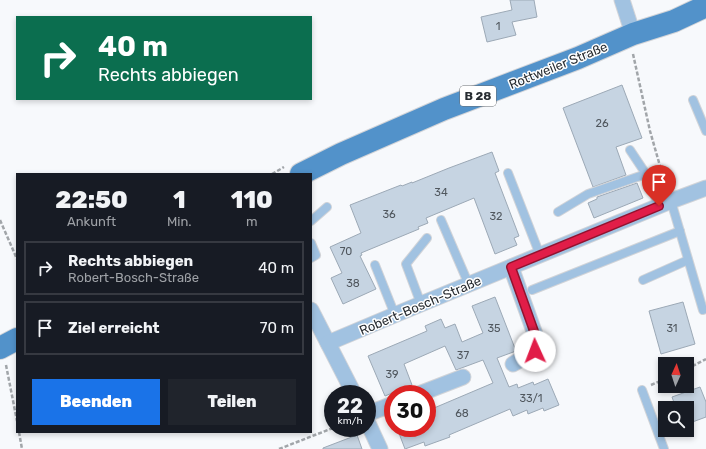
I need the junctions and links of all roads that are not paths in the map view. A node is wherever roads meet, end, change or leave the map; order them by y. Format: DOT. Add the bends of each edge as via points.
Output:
graph roads {
  1 [pos="622,0"];
  2 [pos="706,6"];
  3 [pos="631,35"];
  4 [pos="693,100"];
  5 [pos="706,131"];
  6 [pos="630,150"];
  7 [pos="303,173"];
  8 [pos="508,173"];
  9 [pos="646,174"];
  10 [pos="706,188"];
  11 [pos="665,204"];
  12 [pos="327,207"];
  13 [pos="558,212"];
  14 [pos="312,220"];
  15 [pos="442,220"];
  16 [pos="680,231"];
  17 [pos="427,238"];
  18 [pos="312,245"];
  19 [pos="540,256"];
  20 [pos="312,257"];
  21 [pos="688,260"];
  22 [pos="374,266"];
  23 [pos="511,267"];
  24 [pos="642,280"];
  25 [pos="469,285"];
  26 [pos="532,290"];
  27 [pos="421,304"];
  28 [pos="703,310"];
  29 [pos="312,312"];
  30 [pos="395,315"];
  31 [pos="328,343"];
  32 [pos="513,364"];
  33 [pos="463,377"];
  34 [pos="349,385"];
  35 [pos="436,387"];
  36 [pos="642,390"];
  37 [pos="375,437"];
  38 [pos="380,449"];
  39 [pos="664,449"];
  1 -- 3 [label="street"];
  2 -- 3 [label="main road, Rottweiler Straße / B 28" via="674,21"];
  3 -- 7 [label="main road, Rottweiler Straße / B 28" via="444,109"];
  4 -- 5 [label="lane"];
  6 -- 9 [label="lane"];
  8 -- 19 [label="lane"];
  9 -- 11 [label="lane"];
  9 -- 13 [label="lane" via="588,194"];
  10 -- 11 [label="street, Robert-Bosch-Straße"];
  11 -- 16 [label="lane"];
  11 -- 19 [label="street, Robert-Bosch-Straße"];
  12 -- 14 [label="lane"];
  15 -- 25 [label="lane"];
  16 -- 21 [label="lane"];
  16 -- 26 [label="lane"];
  17 -- 27 [label="lane" via="406,264"];
  18 -- 20 [label="lane" via="316,255"];
  19 -- 23 [label="street, Robert-Bosch-Straße"];
  21 -- 24 [label="lane"];
  21 -- 28 [label="lane"];
  22 -- 30 [label="lane"];
  23 -- 25 [label="street, Robert-Bosch-Straße"];
  23 -- 32 [label="street" via="535,334 535,351"];
  25 -- 27 [label="street, Robert-Bosch-Straße"];
  27 -- 30 [label="street, Robert-Bosch-Straße"];
  29 -- 31 [label="street"];
  30 -- 31 [label="street, Robert-Bosch-Straße"];
  31 -- 34 [label="street"];
  33 -- 35 [label="street"];
  36 -- 39 [label="lane"];
  37 -- 38 [label="street"];
}
